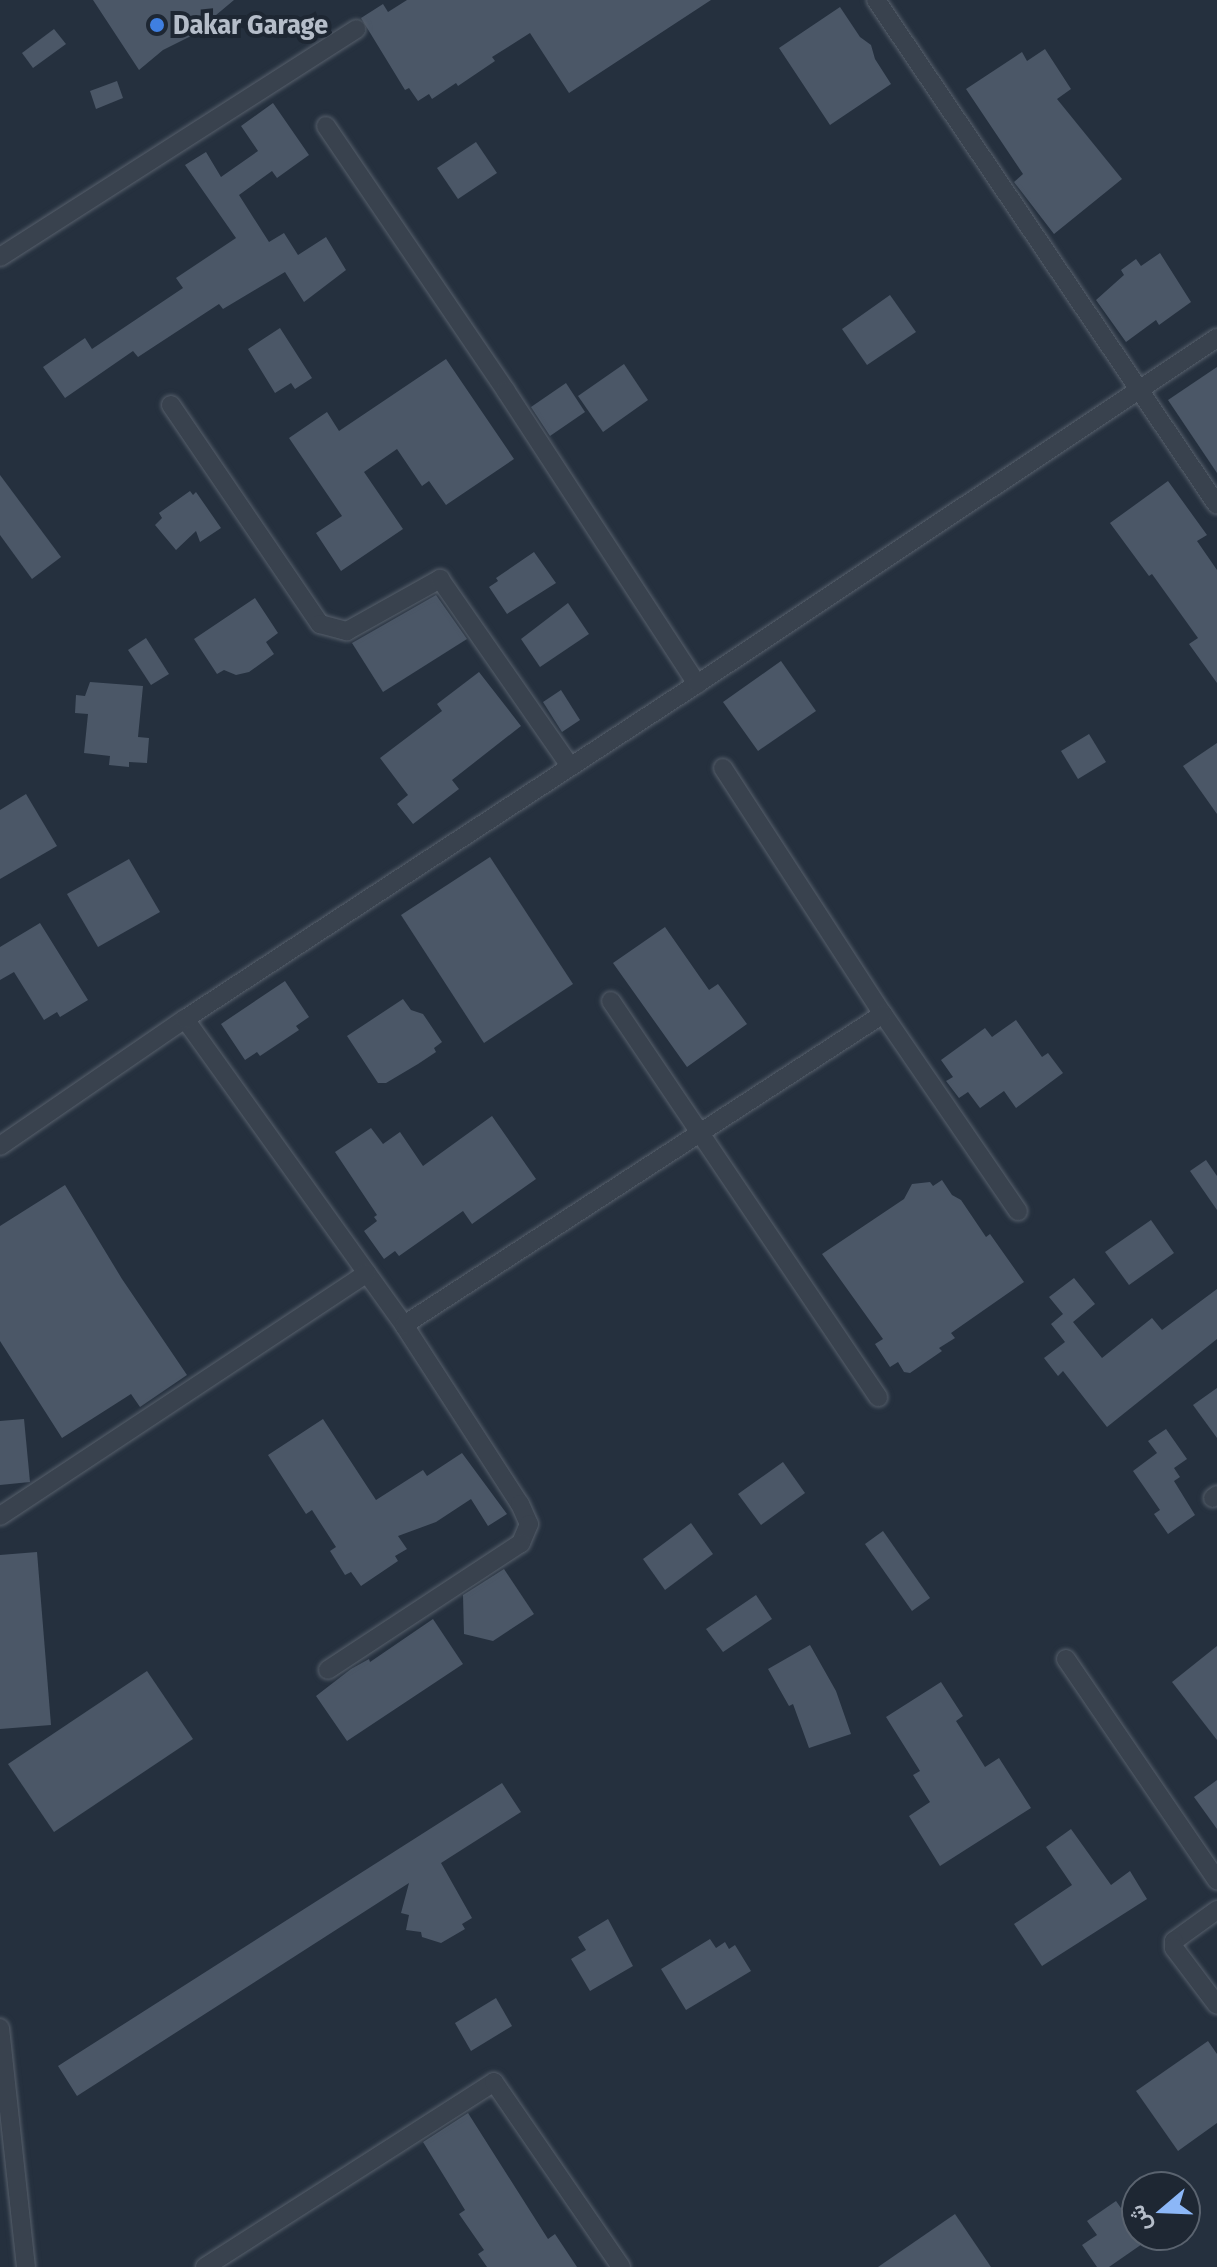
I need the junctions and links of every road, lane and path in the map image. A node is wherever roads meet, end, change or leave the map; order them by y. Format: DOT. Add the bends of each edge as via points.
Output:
graph roads {
  1 [pos="876,0"];
  2 [pos="356,29"];
  3 [pos="326,126"];
  4 [pos="0,257"];
  5 [pos="1217,338"];
  6 [pos="1137,390"];
  7 [pos="171,405"];
  8 [pos="1217,505"];
  9 [pos="697,684"];
  10 [pos="570,766"];
  11 [pos="723,768"];
  12 [pos="611,1001"];
  13 [pos="883,1014"];
  14 [pos="185,1019"];
  15 [pos="701,1131"];
  16 [pos="0,1146"];
  17 [pos="1018,1211"];
  18 [pos="367,1273"];
  19 [pos="404,1325"];
  20 [pos="878,1397"];
  21 [pos="0,1516"];
  22 [pos="1066,1659"];
  23 [pos="328,1670"];
  24 [pos="1217,1880"];
  25 [pos="1217,1910"];
  26 [pos="1217,2005"];
  27 [pos="0,2028"];
  28 [pos="26,2267"];
  29 [pos="205,2267"];
  30 [pos="621,2267"];
  1 -- 6 [label="street"];
  2 -- 4 [label="street"];
  3 -- 9 [label="street"];
  5 -- 6 [label="street"];
  6 -- 8 [label="street"];
  6 -- 9 [label="street"];
  7 -- 10 [label="street" via="320,624 347,631 440,579"];
  9 -- 10 [label="street"];
  10 -- 14 [label="street"];
  11 -- 13 [label="street"];
  12 -- 15 [label="street"];
  13 -- 15 [label="street"];
  13 -- 17 [label="street"];
  14 -- 16 [label="street"];
  14 -- 18 [label="street"];
  15 -- 19 [label="street"];
  15 -- 20 [label="street"];
  18 -- 19 [label="street"];
  18 -- 21 [label="street"];
  19 -- 23 [label="street" via="529,1524 521,1543"];
  22 -- 24 [label="street"];
  25 -- 26 [label="street" via="1174,1941"];
  27 -- 28 [label="street"];
  29 -- 30 [label="street" via="494,2082"];
}
